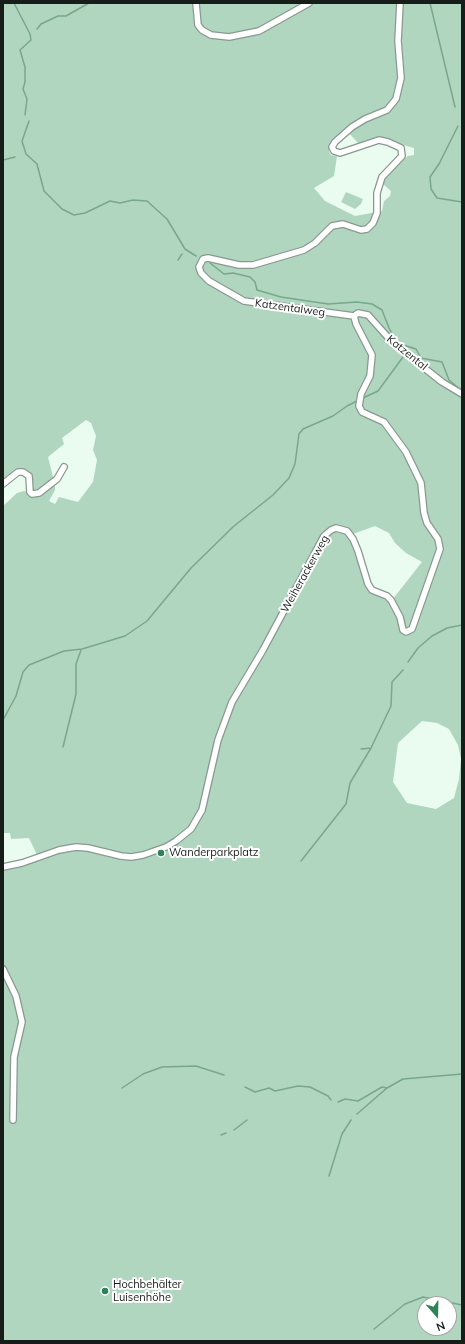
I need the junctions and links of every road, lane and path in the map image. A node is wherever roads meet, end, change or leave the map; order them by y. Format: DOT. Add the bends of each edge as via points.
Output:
graph roads {
  1 [pos="196,3"];
  2 [pos="309,3"];
  3 [pos="400,3"];
  4 [pos="354,316"];
  5 [pos="462,394"];
  6 [pos="64,467"];
  7 [pos="3,484"];
  8 [pos="3,867"];
  9 [pos="3,969"];
  10 [pos="13,1120"];
  1 -- 2 [label="street" via="198,25 202,30 211,35 229,37 259,31"];
  3 -- 4 [label="street, Katzentalweg" via="398,41 401,78 396,99 387,110 352,127 334,142 332,147 340,153 379,140 401,148 402,156 382,177 377,193 377,213 373,223 367,229 361,230 343,224 332,226 304,250 253,265 239,265 208,258 203,260 199,267 209,281 244,301"];
  4 -- 5 [label="street, Katzental" via="358,313 368,315 392,343 442,382"];
  4 -- 8 [label="street, Weiherackerweg" via="372,355 370,376 360,398 362,412 384,422 406,452 421,483 427,523 440,549 412,629 406,632 403,630 400,617 391,600 372,590 368,584 358,551 347,531 336,528 330,530 324,536 232,702 218,740 202,810 190,829 176,842 143,855 121,856 76,847"];
  6 -- 7 [label="street" via="57,479 39,493 30,492 29,476 23,472 18,472"];
  9 -- 10 [label="street" via="16,996 22,1022 14,1057"];
}
